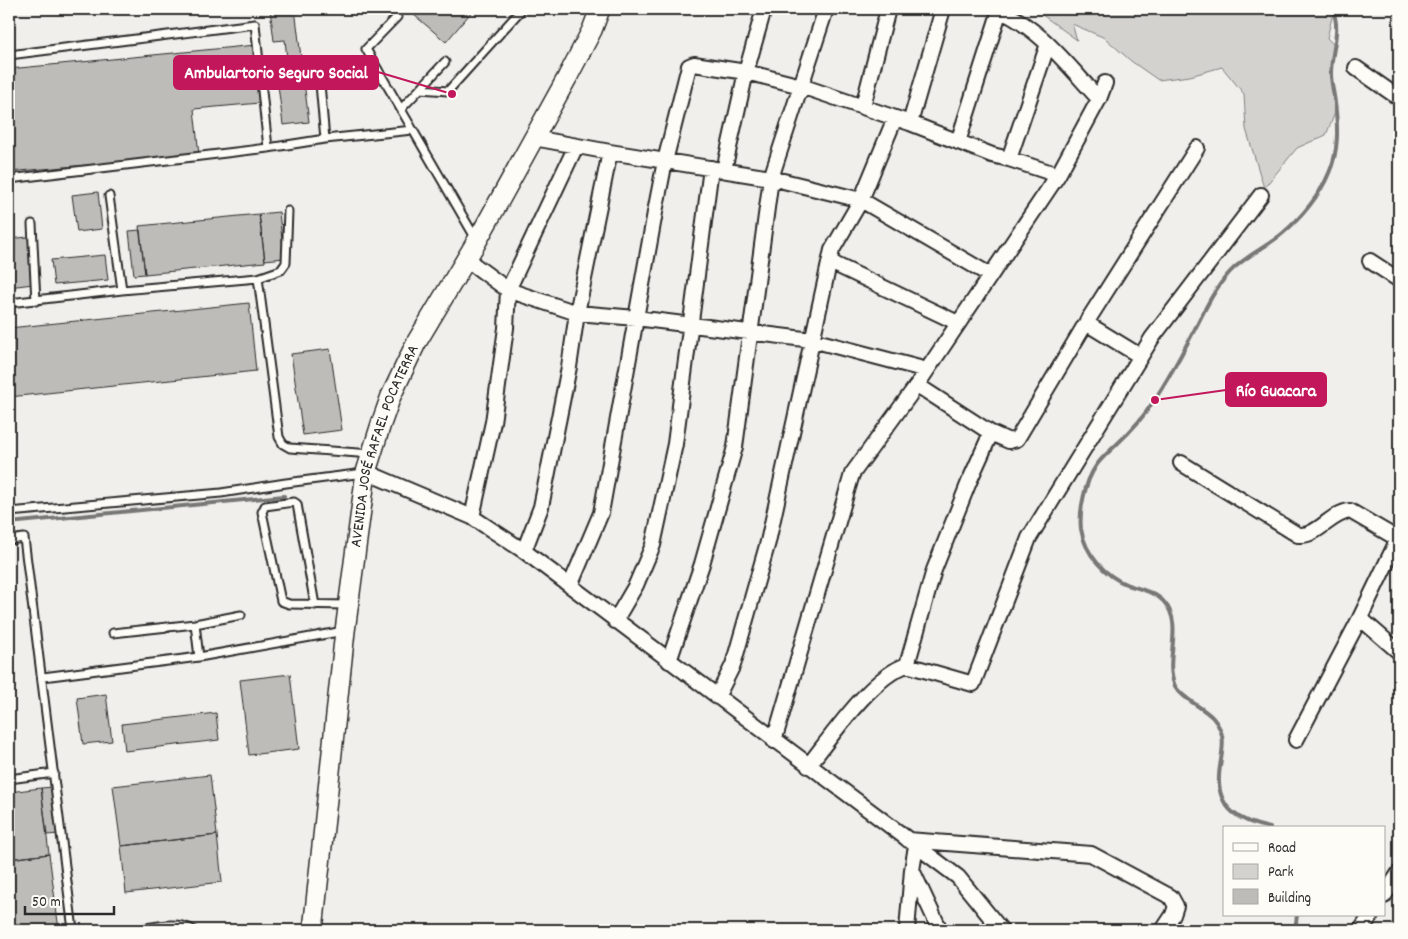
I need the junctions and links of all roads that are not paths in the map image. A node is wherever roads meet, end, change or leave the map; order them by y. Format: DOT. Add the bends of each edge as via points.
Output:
graph roads {
  1 [pos="522,9"];
  2 [pos="600,9"];
  3 [pos="764,9"];
  4 [pos="826,9"];
  5 [pos="888,9"];
  6 [pos="943,9"];
  7 [pos="998,9"];
  8 [pos="397,17"];
  9 [pos="1048,44"];
  10 [pos="9,55"];
  11 [pos="445,62"];
  12 [pos="1356,68"];
  13 [pos="746,72"];
  14 [pos="319,73"];
  15 [pos="1105,82"];
  16 [pos="801,86"];
  17 [pos="420,89"];
  18 [pos="1399,98"];
  19 [pos="1099,99"];
  20 [pos="864,106"];
  21 [pos="401,109"];
  22 [pos="895,118"];
  23 [pos="910,122"];
  24 [pos="413,130"];
  25 [pos="534,138"];
  26 [pos="325,139"];
  27 [pos="958,142"];
  28 [pos="576,146"];
  29 [pos="268,148"];
  30 [pos="1197,148"];
  31 [pos="610,152"];
  32 [pos="1009,159"];
  33 [pos="665,161"];
  34 [pos="717,169"];
  35 [pos="1058,175"];
  36 [pos="771,178"];
  37 [pos="9,179"];
  38 [pos="1260,195"];
  39 [pos="108,196"];
  40 [pos="861,200"];
  41 [pos="288,211"];
  42 [pos="32,224"];
  43 [pos="477,241"];
  44 [pos="466,259"];
  45 [pos="1370,261"];
  46 [pos="830,262"];
  47 [pos="990,275"];
  48 [pos="258,278"];
  49 [pos="1399,280"];
  50 [pos="122,290"];
  51 [pos="508,290"];
  52 [pos="36,301"];
  53 [pos="9,303"];
  54 [pos="577,313"];
  55 [pos="636,318"];
  56 [pos="958,323"];
  57 [pos="1086,323"];
  58 [pos="691,325"];
  59 [pos="750,332"];
  60 [pos="812,340"];
  61 [pos="1140,356"];
  62 [pos="927,370"];
  63 [pos="917,385"];
  64 [pos="991,433"];
  65 [pos="372,454"];
  66 [pos="1182,463"];
  67 [pos="366,472"];
  68 [pos="9,512"];
  69 [pos="472,517"];
  70 [pos="1399,538"];
  71 [pos="9,540"];
  72 [pos="524,551"];
  73 [pos="570,586"];
  74 [pos="315,605"];
  75 [pos="349,605"];
  76 [pos="241,615"];
  77 [pos="1360,618"];
  78 [pos="616,621"];
  79 [pos="195,624"];
  80 [pos="345,631"];
  81 [pos="113,633"];
  82 [pos="1399,652"];
  83 [pos="199,656"];
  84 [pos="669,662"];
  85 [pos="906,665"];
  86 [pos="43,677"];
  87 [pos="716,697"];
  88 [pos="1296,740"];
  89 [pos="774,741"];
  90 [pos="808,766"];
  91 [pos="54,773"];
  92 [pos="9,779"];
  93 [pos="912,843"];
  94 [pos="912,870"];
  95 [pos="1399,873"];
  96 [pos="1386,893"];
  97 [pos="1370,916"];
  98 [pos="167,928"];
  99 [pos="73,930"];
  100 [pos="132,930"];
  101 [pos="193,930"];
  102 [pos="313,930"];
  103 [pos="907,930"];
  104 [pos="940,930"];
  105 [pos="1001,930"];
  106 [pos="1163,930"];
  107 [pos="1361,930"];
  1 -- 17 [label="lane" via="448,91"];
  2 -- 25 [label="street, AVENIDA JOSÉ RAFAEL POCATERRA"];
  3 -- 13 [label="street"];
  4 -- 16 [label="street"];
  5 -- 20 [label="street"];
  6 -- 23 [label="street"];
  7 -- 9 [label="street"];
  7 -- 27 [label="street"];
  8 -- 21 [label="lane" via="366,49"];
  9 -- 19 [label="street"];
  9 -- 32 [label="street"];
  10 -- 29 [label="lane" via="255,24"];
  11 -- 17 [label="lane"];
  12 -- 18 [label="street"];
  13 -- 16 [label="street"];
  13 -- 33 [label="street" via="694,64 689,66"];
  13 -- 34 [label="street"];
  14 -- 26 [label="lane"];
  15 -- 19 [label="street"];
  16 -- 20 [label="street"];
  16 -- 36 [label="street"];
  17 -- 21 [label="lane"];
  19 -- 35 [label="street"];
  20 -- 22 [label="street"];
  21 -- 24 [label="lane"];
  22 -- 23 [label="street"];
  22 -- 40 [label="street"];
  23 -- 27 [label="street"];
  24 -- 26 [label="lane"];
  24 -- 43 [label="lane"];
  25 -- 28 [label="street"];
  25 -- 43 [label="street, AVENIDA JOSÉ RAFAEL POCATERRA"];
  26 -- 29 [label="lane"];
  27 -- 32 [label="street"];
  28 -- 31 [label="street"];
  28 -- 51 [label="street"];
  29 -- 37 [label="lane"];
  30 -- 57 [label="street"];
  31 -- 33 [label="street"];
  31 -- 54 [label="street"];
  32 -- 35 [label="street"];
  33 -- 34 [label="street"];
  33 -- 55 [label="street"];
  34 -- 36 [label="street"];
  34 -- 58 [label="street"];
  35 -- 47 [label="street"];
  36 -- 40 [label="street"];
  36 -- 59 [label="street"];
  38 -- 61 [label="street"];
  39 -- 50 [label="lane"];
  40 -- 46 [label="street" via="832,250"];
  40 -- 47 [label="street"];
  41 -- 48 [label="lane" via="286,263 281,270"];
  42 -- 52 [label="lane"];
  43 -- 44 [label="street, AVENIDA JOSÉ RAFAEL POCATERRA"];
  44 -- 51 [label="street"];
  44 -- 65 [label="street, AVENIDA JOSÉ RAFAEL POCATERRA" via="402,369"];
  45 -- 49 [label="street"];
  46 -- 56 [label="street"];
  46 -- 60 [label="street"];
  47 -- 56 [label="street"];
  48 -- 50 [label="lane"];
  48 -- 65 [label="lane" via="279,437 283,444 290,448"];
  50 -- 52 [label="lane"];
  51 -- 54 [label="street"];
  51 -- 69 [label="street" via="506,328 492,422"];
  52 -- 53 [label="lane"];
  54 -- 55 [label="street"];
  54 -- 72 [label="street" via="542,507"];
  55 -- 58 [label="street"];
  55 -- 73 [label="street" via="600,513"];
  56 -- 62 [label="street"];
  57 -- 61 [label="street"];
  57 -- 64 [label="street" via="1017,439 1009,441"];
  58 -- 59 [label="street"];
  58 -- 78 [label="street" via="676,444 653,545"];
  59 -- 60 [label="street"];
  59 -- 84 [label="street" via="735,447 702,564"];
  60 -- 62 [label="street"];
  60 -- 87 [label="street" via="768,542 734,665"];
  61 -- 85 [label="street" via="1029,538 973,684"];
  62 -- 63 [label="street"];
  63 -- 64 [label="street"];
  63 -- 89 [label="street" via="852,474"];
  64 -- 85 [label="street" via="934,570"];
  65 -- 67 [label="street, AVENIDA JOSÉ RAFAEL POCATERRA"];
  66 -- 70 [label="street" via="1298,535 1305,535 1342,512 1350,511"];
  67 -- 68 [label="lane" via="221,494"];
  67 -- 69 [label="street"];
  67 -- 75 [label="street, AVENIDA JOSÉ RAFAEL POCATERRA"];
  69 -- 72 [label="street"];
  70 -- 77 [label="street"];
  71 -- 86 [label="lane" via="24,538"];
  72 -- 73 [label="street"];
  73 -- 78 [label="street"];
  74 -- 74 [label="lane" via="281,601 262,512 265,506 296,504"];
  74 -- 75 [label="lane"];
  75 -- 80 [label="street, AVENIDA JOSÉ RAFAEL POCATERRA"];
  76 -- 79 [label="lane"];
  77 -- 82 [label="street"];
  77 -- 88 [label="street"];
  78 -- 84 [label="street"];
  79 -- 81 [label="lane"];
  79 -- 83 [label="lane"];
  80 -- 83 [label="lane"];
  80 -- 102 [label="street, AVENIDA JOSÉ RAFAEL POCATERRA"];
  83 -- 86 [label="lane"];
  84 -- 87 [label="street"];
  85 -- 90 [label="street" via="897,668 864,696"];
  86 -- 91 [label="lane"];
  87 -- 89 [label="street"];
  89 -- 90 [label="street"];
  90 -- 93 [label="street"];
  91 -- 92 [label="lane"];
  91 -- 99 [label="lane"];
  93 -- 94 [label="street"];
  93 -- 105 [label="street" via="958,877"];
  93 -- 106 [label="street" via="1091,854 1171,897 1176,906"];
  94 -- 103 [label="street"];
  94 -- 104 [label="street"];
  95 -- 96 [label="street"];
  97 -- 107 [label="street"];
  98 -- 100 [label="lane"];
  98 -- 101 [label="lane" via="178,925"];
}
